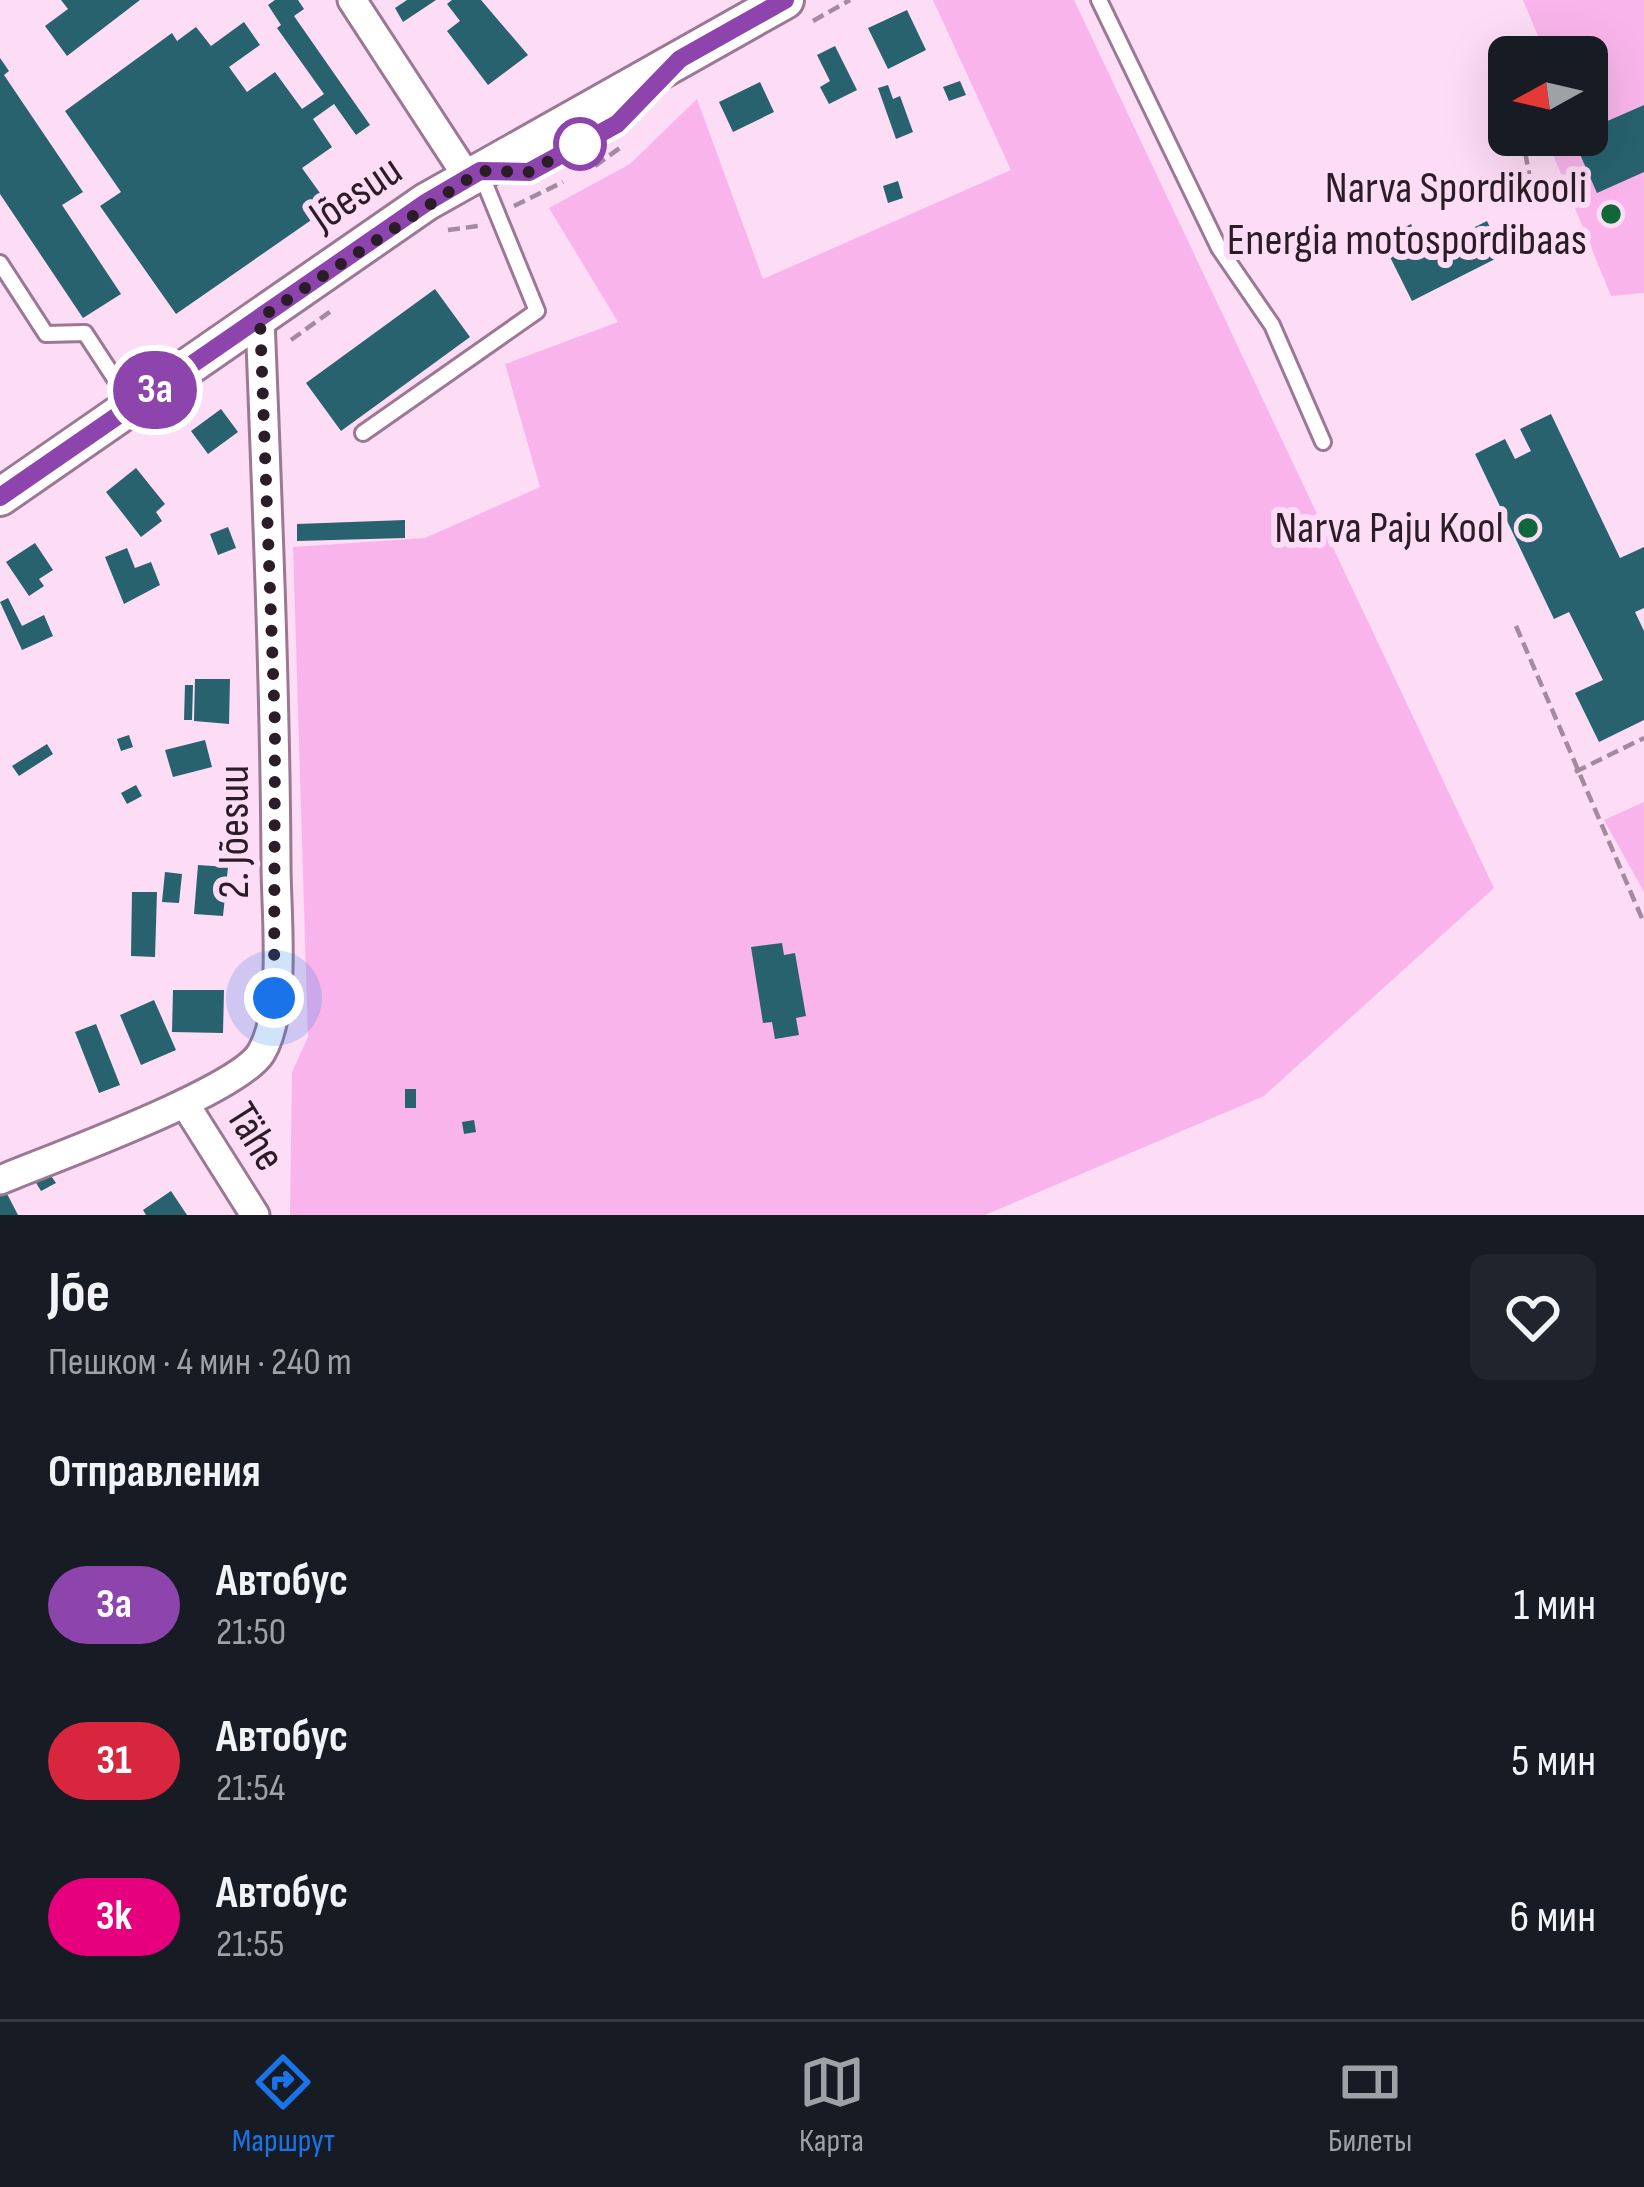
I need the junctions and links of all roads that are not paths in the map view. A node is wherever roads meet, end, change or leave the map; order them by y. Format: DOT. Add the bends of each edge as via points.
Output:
graph roads {
  1 [pos="352,0"];
  2 [pos="1099,0"];
  3 [pos="797,12"];
  4 [pos="474,174"];
  5 [pos="0,263"];
  6 [pos="260,318"];
  7 [pos="133,405"];
  8 [pos="363,433"];
  9 [pos="1323,442"];
  10 [pos="0,497"];
  11 [pos="185,1104"];
  12 [pos="0,1180"];
  13 [pos="255,1215"];
  1 -- 4 [label="street"];
  2 -- 9 [label="lane" via="1208,228 1272,326"];
  3 -- 4 [label="street, Jõesuu" via="680,59"];
  4 -- 6 [label="street, Jõesuu"];
  4 -- 8 [label="lane" via="537,311"];
  5 -- 7 [label="lane" via="46,334 85,333"];
  6 -- 7 [label="street, Jõesuu"];
  6 -- 11 [label="street, 2. Jõesuu" via="277,974 260,1056"];
  7 -- 10 [label="street, Jõesuu"];
  11 -- 12 [label="street, 2. Jõesuu"];
  11 -- 13 [label="street, Tähe"];
}
